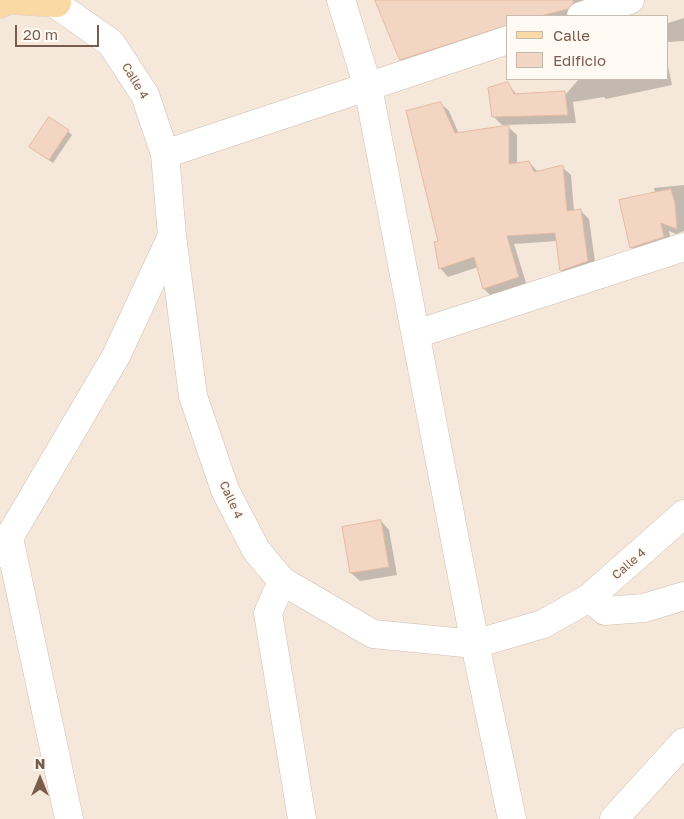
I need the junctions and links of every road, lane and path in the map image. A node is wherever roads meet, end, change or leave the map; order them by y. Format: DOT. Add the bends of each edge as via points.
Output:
graph roads {
  1 [pos="342,0"];
  2 [pos="630,0"];
  3 [pos="53,2"];
  4 [pos="0,4"];
  5 [pos="584,15"];
  6 [pos="507,40"];
  7 [pos="368,87"];
  8 [pos="165,154"];
  9 [pos="172,236"];
  10 [pos="684,248"];
  11 [pos="416,334"];
  12 [pos="684,514"];
  13 [pos="4,545"];
  14 [pos="282,581"];
  15 [pos="684,596"];
  16 [pos="589,598"];
  17 [pos="475,644"];
  18 [pos="684,742"];
  19 [pos="69,819"];
  20 [pos="302,819"];
  21 [pos="512,819"];
  22 [pos="614,819"];
  1 -- 7 [label="street"];
  2 -- 5 [label="street"];
  3 -- 4 [label="main road" via="8,0"];
  3 -- 8 [label="street, Calle 4" via="111,44 146,95"];
  6 -- 7 [label="street"];
  7 -- 8 [label="street"];
  7 -- 11 [label="street"];
  8 -- 9 [label="street, Calle 4"];
  9 -- 13 [label="street" via="116,356"];
  9 -- 14 [label="street, Calle 4" via="193,396 225,490 256,550"];
  10 -- 11 [label="street"];
  11 -- 17 [label="street"];
  12 -- 16 [label="street, Calle 4"];
  13 -- 19 [label="street"];
  14 -- 17 [label="street, Calle 4" via="372,634"];
  14 -- 20 [label="street" via="268,613"];
  15 -- 16 [label="street" via="644,608 605,611"];
  16 -- 17 [label="street, Calle 4" via="544,624"];
  17 -- 21 [label="street"];
  18 -- 22 [label="street"];
}
